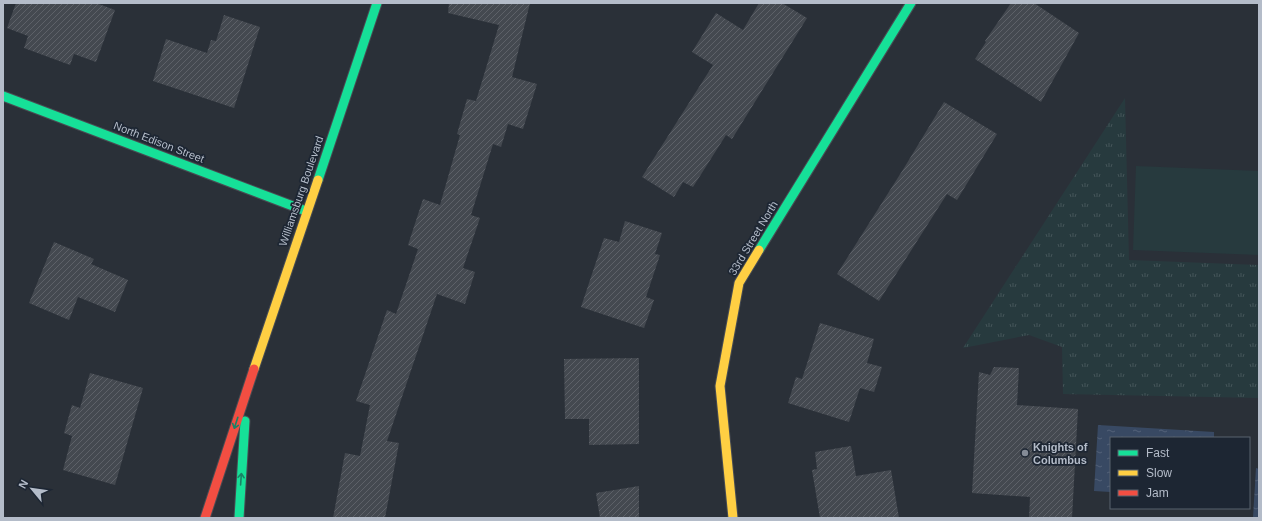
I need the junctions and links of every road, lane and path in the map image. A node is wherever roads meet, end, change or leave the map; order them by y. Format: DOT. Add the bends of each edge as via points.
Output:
graph roads {
  1 [pos="377,3"];
  2 [pos="911,3"];
  3 [pos="3,96"];
  4 [pos="306,211"];
  5 [pos="248,386"];
  6 [pos="205,518"];
  7 [pos="239,518"];
  8 [pos="733,518"];
  1 -- 4 [label="street, Williamsburg Boulevard"];
  2 -- 8 [label="street, 33rd Street North" via="739,283 720,386"];
  3 -- 4 [label="street, North Edison Street"];
  4 -- 5 [label="street, Williamsburg Boulevard"];
  5 -- 6 [label="street, Williamsburg Boulevard, one-way"];
  7 -- 5 [label="street, Williamsburg Boulevard, one-way"];
}
